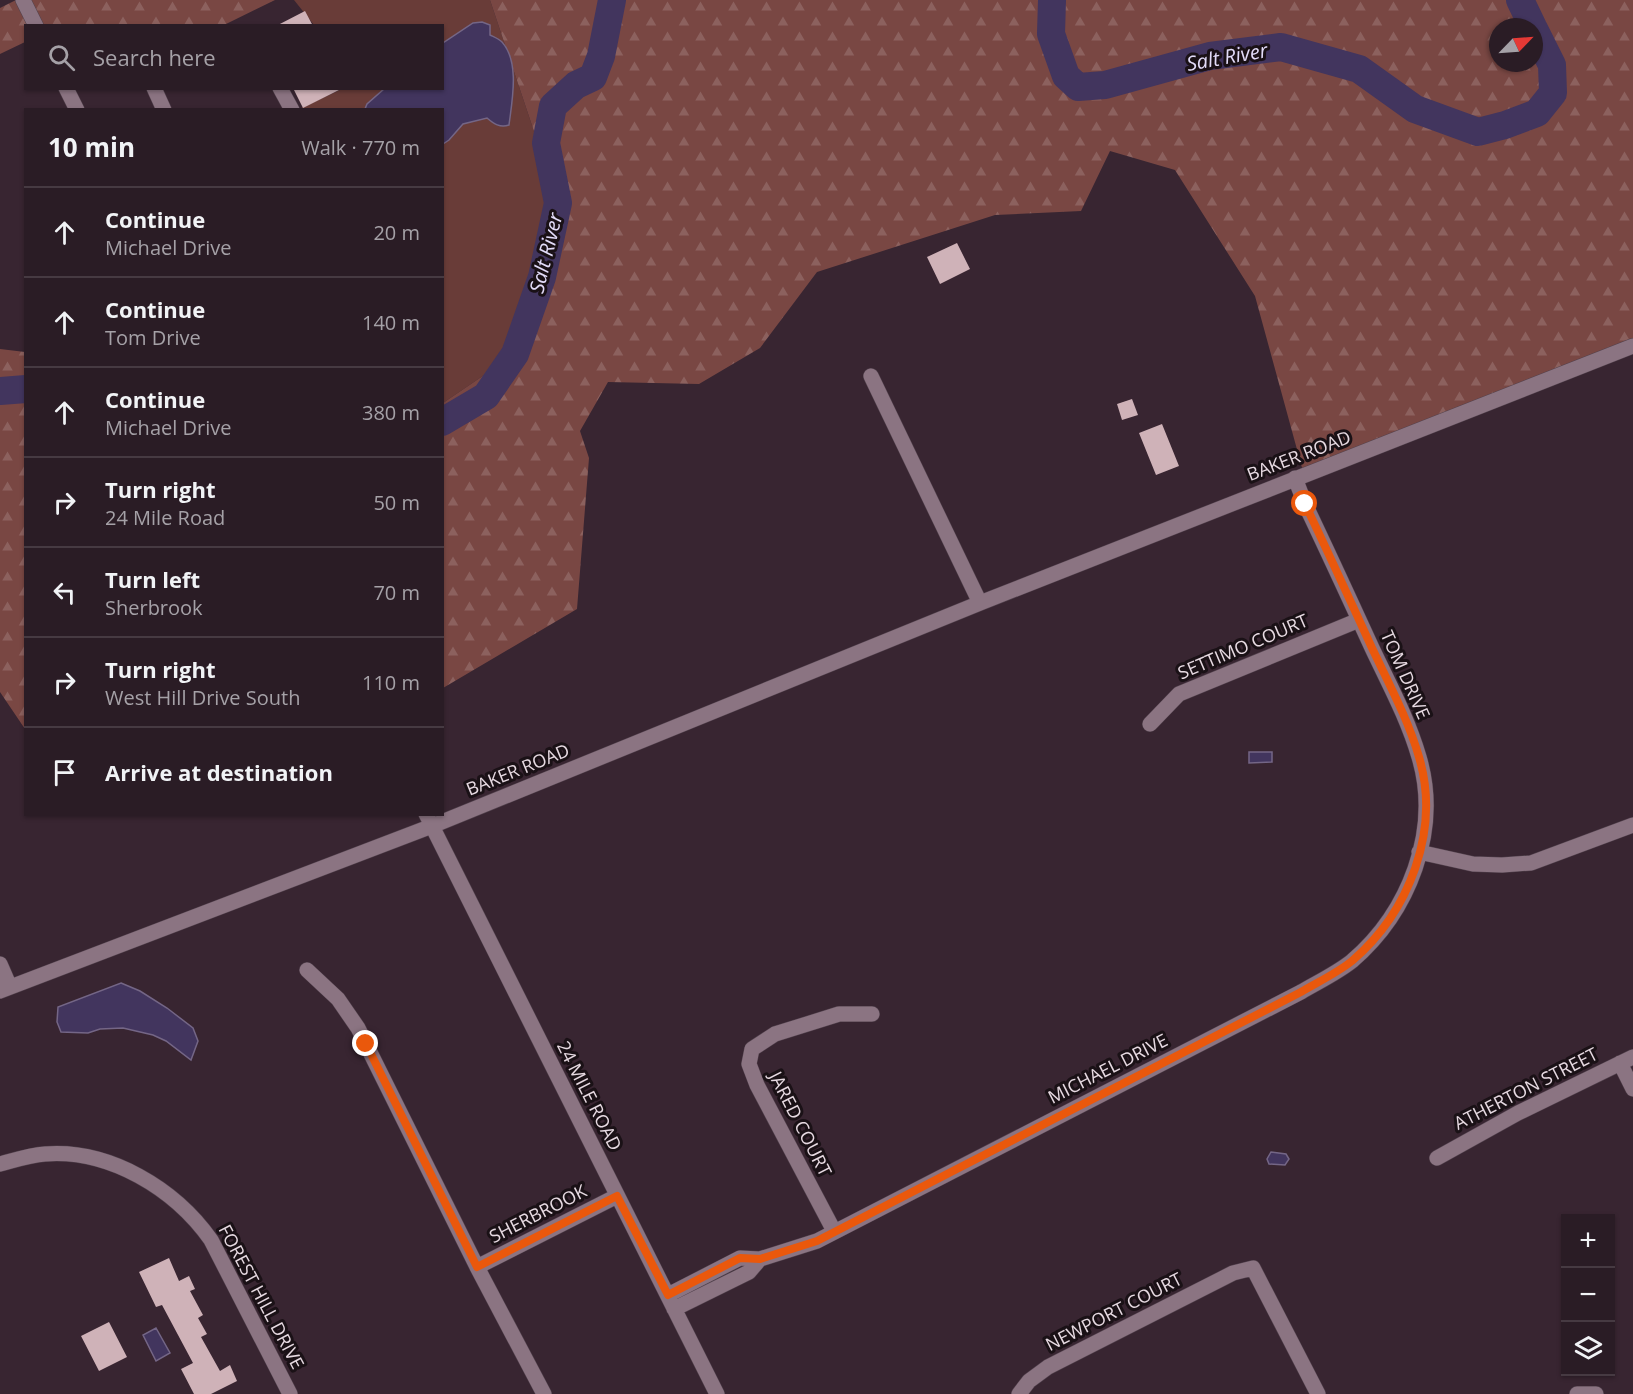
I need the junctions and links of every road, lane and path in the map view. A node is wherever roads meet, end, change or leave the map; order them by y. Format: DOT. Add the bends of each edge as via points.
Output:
graph roads {
  1 [pos="23,0"];
  2 [pos="35,24"];
  3 [pos="67,90"];
  4 [pos="155,90"];
  5 [pos="281,90"];
  6 [pos="76,108"];
  7 [pos="163,108"];
  8 [pos="291,108"];
  9 [pos="1633,346"];
  10 [pos="871,376"];
  11 [pos="1295,478"];
  12 [pos="980,603"];
  13 [pos="1359,620"];
  14 [pos="1150,724"];
  15 [pos="444,814"];
  16 [pos="429,820"];
  17 [pos="1633,825"];
  18 [pos="1419,852"];
  19 [pos="0,964"];
  20 [pos="307,970"];
  21 [pos="5,989"];
  22 [pos="872,1014"];
  23 [pos="1627,1060"];
  24 [pos="1633,1089"];
  25 [pos="1437,1158"];
  26 [pos="0,1164"];
  27 [pos="617,1196"];
  28 [pos="834,1231"];
  29 [pos="477,1267"];
  30 [pos="671,1302"];
  31 [pos="290,1394"];
  32 [pos="544,1394"];
  33 [pos="717,1394"];
  34 [pos="1019,1394"];
  35 [pos="1318,1394"];
  36 [pos="1577,1394"];
  37 [pos="1596,1394"];
  1 -- 2 [label="street"];
  3 -- 6 [label="street"];
  4 -- 7 [label="street"];
  5 -- 8 [label="street"];
  9 -- 11 [label="street, BAKER ROAD"];
  10 -- 12 [label="street"];
  11 -- 12 [label="street, BAKER ROAD"];
  11 -- 13 [label="street, TOM DRIVE"];
  12 -- 15 [label="street, BAKER ROAD"];
  13 -- 14 [label="street, SETTIMO COURT" via="1179,694"];
  13 -- 18 [label="street, TOM DRIVE" via="1401,709 1419,758 1427,796 1425,835"];
  16 -- 21 [label="street, BAKER ROAD"];
  16 -- 27 [label="street, 24 MILE ROAD"];
  17 -- 18 [label="street" via="1531,863 1473,864"];
  18 -- 28 [label="street, MICHAEL DRIVE" via="1404,897 1378,936 1350,963 1301,992"];
  19 -- 21 [label="street"];
  20 -- 29 [label="street" via="338,999 358,1028"];
  22 -- 28 [label="street, JARED COURT" via="839,1014 775,1034 752,1049 749,1064"];
  23 -- 24 [label="street"];
  23 -- 25 [label="street, ATHERTON STREET"];
  26 -- 31 [label="street, FOREST HILL DRIVE" via="47,1154 84,1156 122,1168 169,1196 194,1218 215,1247"];
  27 -- 29 [label="street, SHERBROOK"];
  27 -- 30 [label="street, 24 MILE ROAD"];
  28 -- 30 [label="street, MICHAEL DRIVE" via="817,1241 760,1259 748,1272"];
  29 -- 32 [label="street"];
  30 -- 33 [label="street, 24 MILE ROAD"];
  34 -- 35 [label="street, NEWPORT COURT" via="1048,1367 1233,1273 1253,1268"];
  36 -- 37 [label="street"];
}
